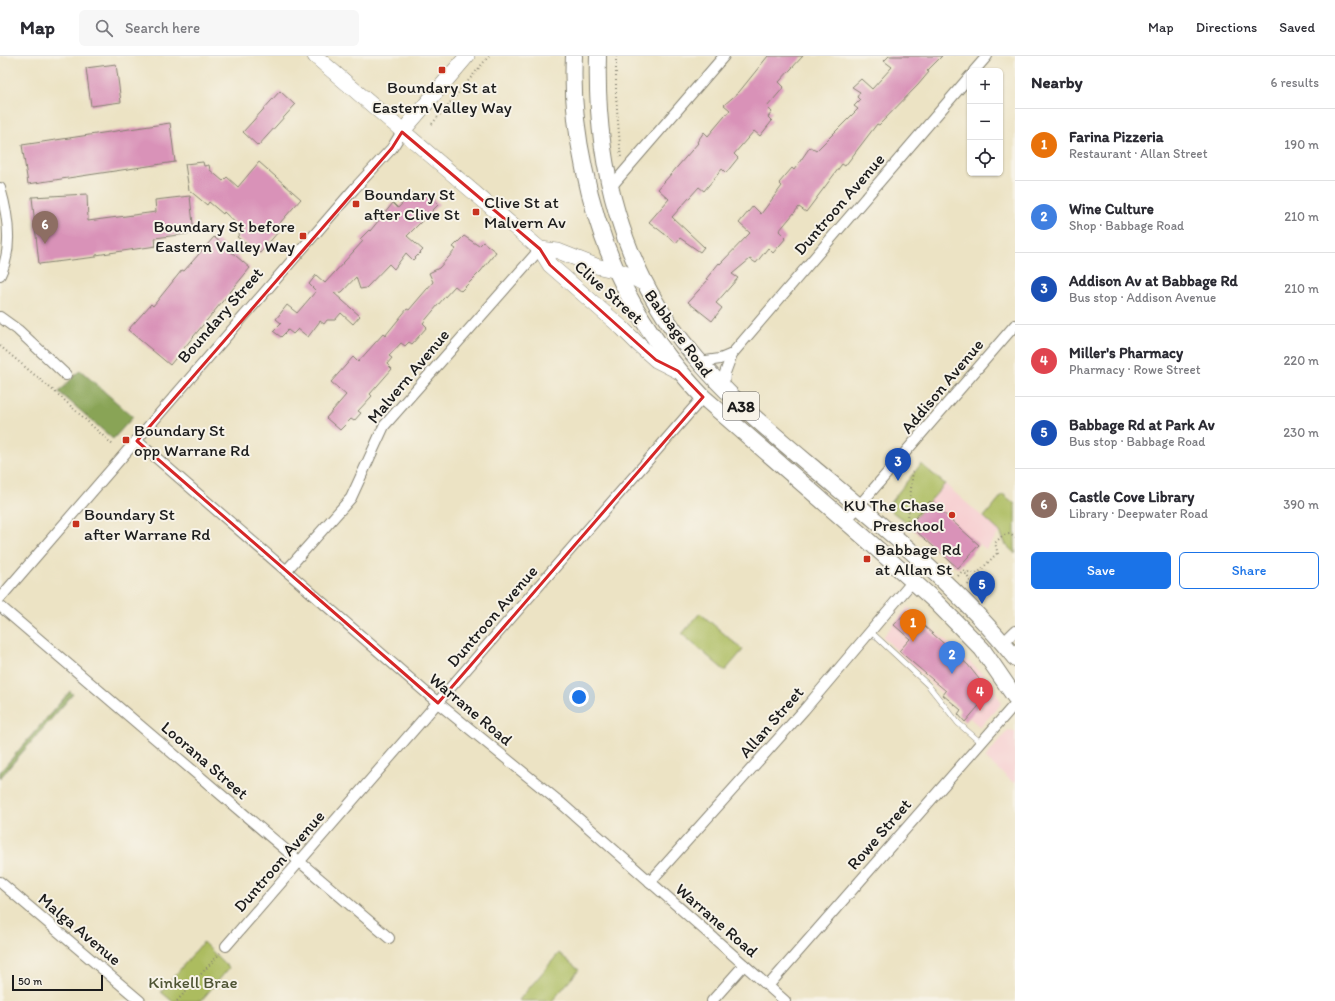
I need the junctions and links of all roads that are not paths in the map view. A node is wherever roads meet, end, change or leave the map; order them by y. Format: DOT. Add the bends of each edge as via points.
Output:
graph roads {
  1 [pos="315,56"];
  2 [pos="467,56"];
  3 [pos="574,56"];
  4 [pos="598,56"];
  5 [pos="724,56"];
  6 [pos="987,56"];
  7 [pos="977,68"];
  8 [pos="967,80"];
  9 [pos="402,132"];
  10 [pos="0,188"];
  11 [pos="610,188"];
  12 [pos="540,249"];
  13 [pos="614,269"];
  14 [pos="0,275"];
  15 [pos="645,284"];
  16 [pos="0,317"];
  17 [pos="1015,325"];
  18 [pos="732,354"];
  19 [pos="699,362"];
  20 [pos="678,371"];
  21 [pos="66,375"];
  22 [pos="724,389"];
  23 [pos="703,397"];
  24 [pos="137,441"];
  25 [pos="860,506"];
  26 [pos="846,522"];
  27 [pos="286,570"];
  28 [pos="913,581"];
  29 [pos="0,598"];
  30 [pos="0,606"];
  31 [pos="869,630"];
  32 [pos="1015,631"];
  33 [pos="1003,643"];
  34 [pos="1015,658"];
  35 [pos="1015,697"];
  36 [pos="438,703"];
  37 [pos="1015,704"];
  38 [pos="980,742"];
  39 [pos="300,862"];
  40 [pos="0,882"];
  41 [pos="650,882"];
  42 [pos="389,938"];
  43 [pos="226,946"];
  44 [pos="744,965"];
  45 [pos="768,986"];
  46 [pos="140,1001"];
  47 [pos="712,1001"];
  48 [pos="785,1001"];
  1 -- 9 [label="main road, Clive Street"];
  2 -- 9 [label="main road, Boundary Street"];
  3 -- 13 [label="highway, Babbage Road / A38" via="574,104 578,140 593,208"];
  4 -- 11 [label="highway, Babbage Road / A38" via="600,135"];
  5 -- 11 [label="street"];
  6 -- 7 [label="street"];
  8 -- 18 [label="street, Duntroon Avenue"];
  9 -- 12 [label="main road, Clive Street"];
  9 -- 24 [label="street, Boundary Street" via="392,148"];
  10 -- 14 [label="street" via="8,241"];
  11 -- 15 [label="highway, Babbage Road / A38" via="620,223"];
  12 -- 13 [label="main road, Clive Street" via="558,251 596,266"];
  12 -- 20 [label="main road, Clive Street" via="550,265 656,360"];
  12 -- 27 [label="street, Malvern Avenue" via="384,426 351,498"];
  13 -- 15 [label="main road, Clive Street"];
  13 -- 20 [label="highway, Babbage Road / A38" via="650,331"];
  15 -- 19 [label="highway, Babbage Road / A38"];
  16 -- 21 [label="street" via="18,330"];
  17 -- 25 [label="street, Addison Avenue"];
  18 -- 19 [label="street" via="720,359"];
  18 -- 22 [label="street, Duntroon Avenue" via="725,373"];
  19 -- 22 [label="highway, Babbage Road / A38"];
  20 -- 23 [label="highway, Babbage Road / A38"];
  22 -- 25 [label="highway, Babbage Road / A38" via="769,431"];
  23 -- 26 [label="highway, Babbage Road / A38"];
  23 -- 36 [label="street, Duntroon Avenue"];
  24 -- 27 [label="street, Warrane Road"];
  24 -- 29 [label="street, Boundary Street"];
  25 -- 26 [label="street, Addison Avenue"];
  25 -- 33 [label="highway, Babbage Road / A38" via="948,587"];
  26 -- 28 [label="highway, Babbage Road / A38"];
  27 -- 36 [label="street, Warrane Road"];
  28 -- 31 [label="street, Allan Street"];
  28 -- 35 [label="highway, Babbage Road / A38" via="982,649"];
  30 -- 39 [label="street, Loorana Street"];
  31 -- 38 [label="lane" via="928,685 958,723"];
  31 -- 41 [label="street, Allan Street" via="804,710"];
  32 -- 33 [label="street"];
  33 -- 34 [label="highway, Babbage Road / A38"];
  36 -- 39 [label="street, Duntroon Avenue"];
  36 -- 41 [label="street, Warrane Road" via="562,804"];
  37 -- 38 [label="street, Rowe Street"];
  38 -- 45 [label="street, Rowe Street"];
  39 -- 42 [label="street, Loorana Street"];
  39 -- 43 [label="street, Duntroon Avenue"];
  40 -- 46 [label="street, Malga Avenue"];
  41 -- 44 [label="street, Warrane Road"];
  44 -- 45 [label="street, Warrane Road"];
  44 -- 47 [label="street"];
  45 -- 48 [label="street, Warrane Road"];
}
